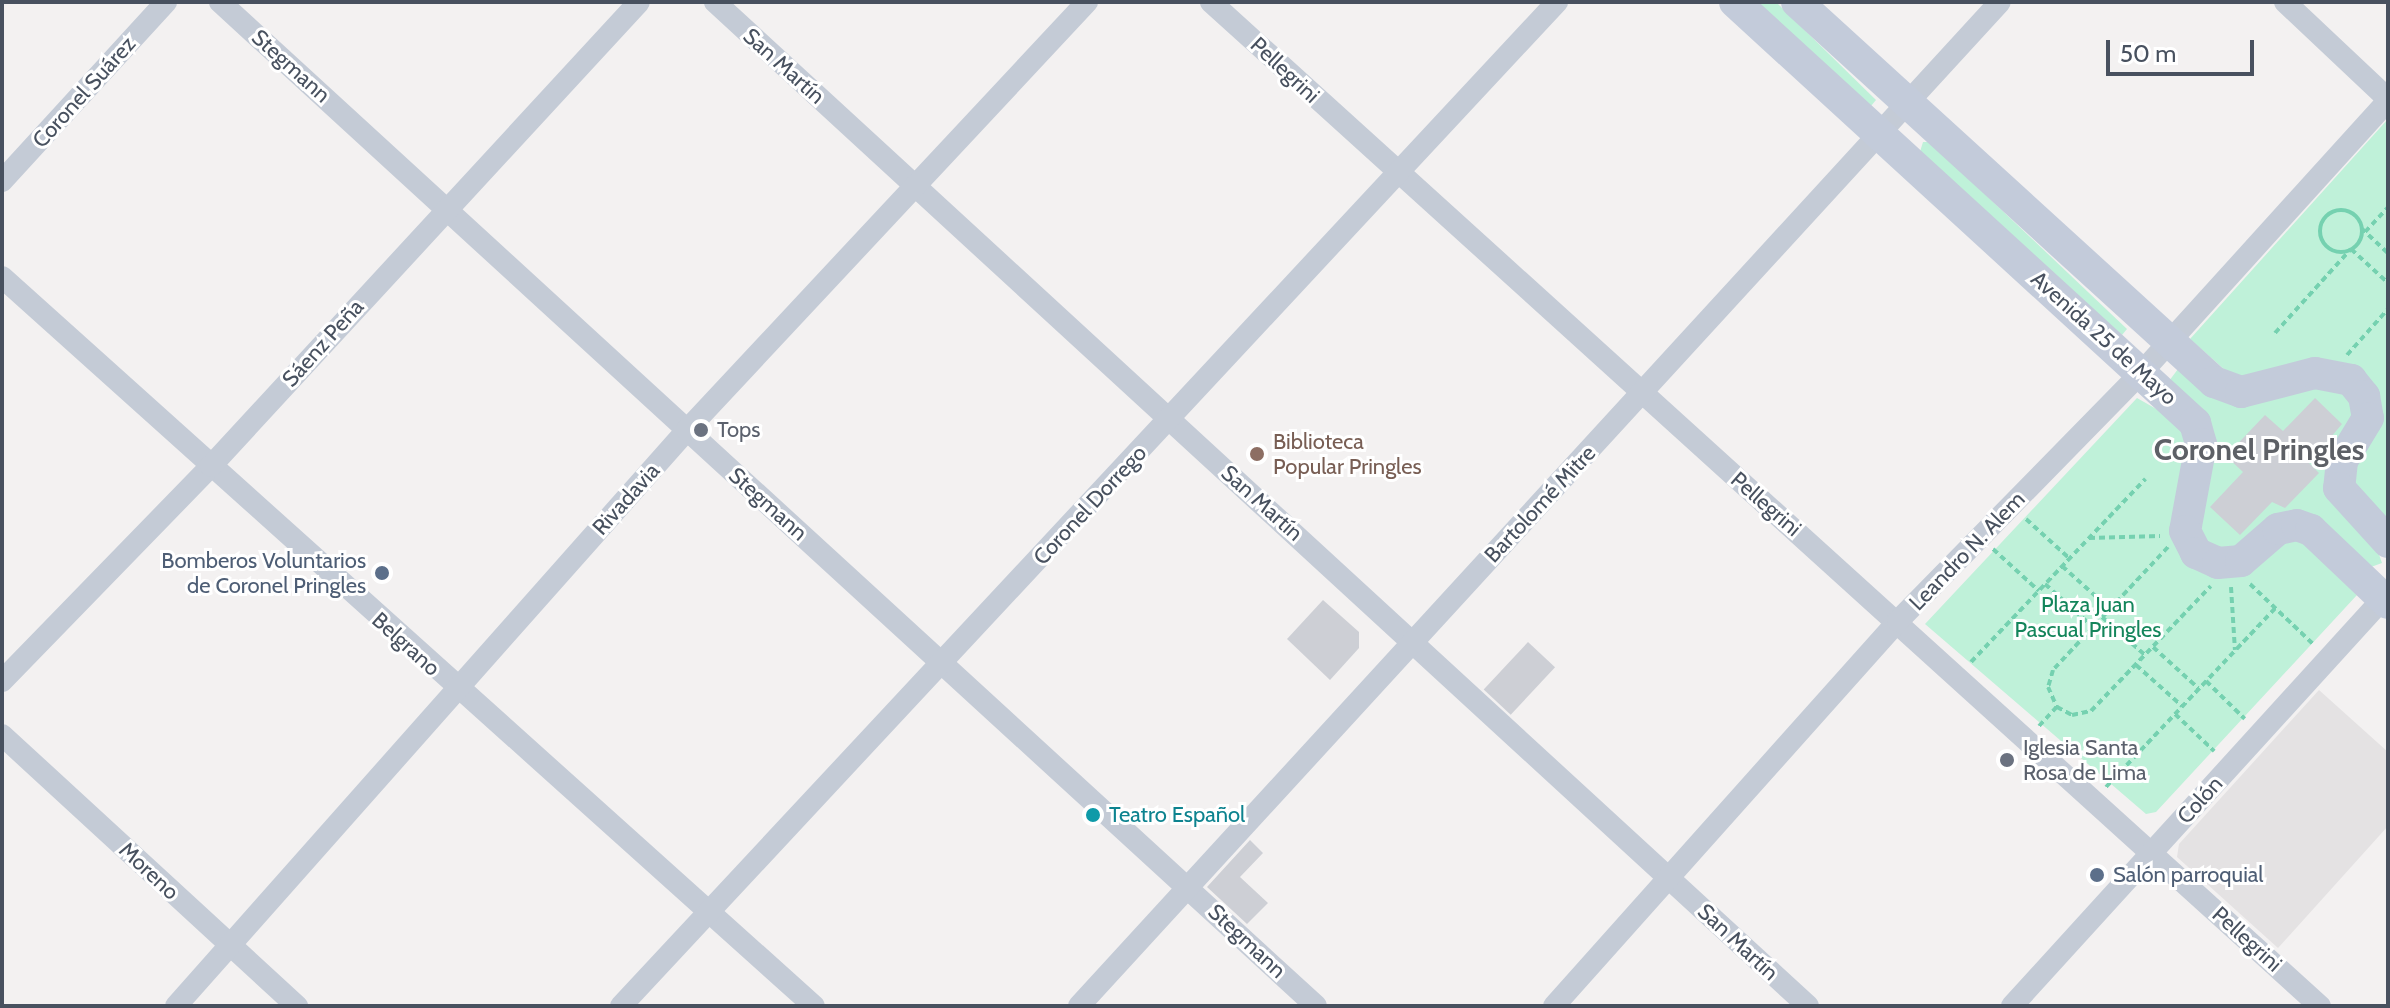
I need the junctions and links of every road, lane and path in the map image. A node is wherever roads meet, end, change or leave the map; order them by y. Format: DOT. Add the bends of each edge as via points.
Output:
graph roads {
  1 [pos="166,2"];
  2 [pos="220,2"];
  3 [pos="639,2"];
  4 [pos="715,2"];
  5 [pos="1087,2"];
  6 [pos="1211,2"];
  7 [pos="1557,2"];
  8 [pos="1735,2"];
  9 [pos="1797,2"];
  10 [pos="2000,2"];
  11 [pos="2285,2"];
  12 [pos="2388,100"];
  13 [pos="1907,103"];
  14 [pos="1879,133"];
  15 [pos="1398,174"];
  16 [pos="2,181"];
  17 [pos="916,186"];
  18 [pos="2388,207"];
  19 [pos="446,208"];
  20 [pos="2363,230"];
  21 [pos="2351,249"];
  22 [pos="2388,253"];
  23 [pos="2,277"];
  24 [pos="2388,283"];
  25 [pos="2388,309"];
  26 [pos="2275,333"];
  27 [pos="2170,342"];
  28 [pos="2337,365"];
  29 [pos="2142,372"];
  30 [pos="1641,393"];
  31 [pos="1170,419"];
  32 [pos="687,430"];
  33 [pos="211,466"];
  34 [pos="2145,479"];
  35 [pos="2022,514"];
  36 [pos="2165,536"];
  37 [pos="2179,536"];
  38 [pos="2089,538"];
  39 [pos="2388,542"];
  40 [pos="1991,547"];
  41 [pos="2069,558"];
  42 [pos="2062,566"];
  43 [pos="2231,573"];
  44 [pos="2247,582"];
  45 [pos="2214,583"];
  46 [pos="2045,584"];
  47 [pos="2039,591"];
  48 [pos="2386,599"];
  49 [pos="2275,608"];
  50 [pos="2110,609"];
  51 [pos="2102,617"];
  52 [pos="1898,621"];
  53 [pos="2093,627"];
  54 [pos="1414,640"];
  55 [pos="2315,646"];
  56 [pos="2153,647"];
  57 [pos="2235,651"];
  58 [pos="2145,655"];
  59 [pos="941,663"];
  60 [pos="2136,665"];
  61 [pos="1967,667"];
  62 [pos="2,681"];
  63 [pos="2206,681"];
  64 [pos="456,689"];
  65 [pos="2199,689"];
  66 [pos="2057,707"];
  67 [pos="2182,707"];
  68 [pos="2175,714"];
  69 [pos="2245,719"];
  70 [pos="2037,728"];
  71 [pos="2,735"];
  72 [pos="2214,751"];
  73 [pos="2106,787"];
  74 [pos="2152,852"];
  75 [pos="1671,881"];
  76 [pos="1189,887"];
  77 [pos="711,913"];
  78 [pos="230,945"];
  79 [pos="176,1006"];
  80 [pos="297,1006"];
  81 [pos="621,1006"];
  82 [pos="814,1006"];
  83 [pos="1079,1006"];
  84 [pos="1316,1006"];
  85 [pos="1554,1006"];
  86 [pos="1808,1006"];
  87 [pos="2012,1006"];
  88 [pos="2320,1006"];
  1 -- 16 [label="street, Coronel Suárez"];
  2 -- 19 [label="street, Stegmann"];
  3 -- 19 [label="street, Sáenz Peña"];
  4 -- 17 [label="street, San Martín"];
  5 -- 17 [label="street, Rivadavia"];
  6 -- 15 [label="street, Pellegrini"];
  7 -- 15 [label="street, Coronel Dorrego"];
  8 -- 14 [label="main road, Avenida 25 de Mayo"];
  9 -- 13 [label="main road, Avenida 25 de Mayo"];
  10 -- 13 [label="street, Bartolomé Mitre"];
  11 -- 12 [label="street"];
  12 -- 27 [label="street, Leandro N. Alem"];
  13 -- 14 [label="street, Bartolomé Mitre"];
  13 -- 27 [label="main road, Avenida 25 de Mayo"];
  14 -- 29 [label="main road, Avenida 25 de Mayo"];
  14 -- 30 [label="street, Bartolomé Mitre"];
  15 -- 30 [label="street, Pellegrini"];
  15 -- 31 [label="street, Coronel Dorrego"];
  17 -- 31 [label="street, San Martín"];
  17 -- 32 [label="street, Rivadavia"];
  18 -- 20 [label="path"];
  19 -- 32 [label="street, Stegmann"];
  19 -- 33 [label="street, Sáenz Peña"];
  20 -- 21 [label="path"];
  20 -- 21 [label="path" via="2343,210 2324,219 2325,245"];
  20 -- 22 [label="path"];
  21 -- 24 [label="path"];
  21 -- 26 [label="path"];
  23 -- 33 [label="street, Belgrano"];
  25 -- 28 [label="path"];
  27 -- 29 [label="street, Leandro N. Alem"];
  27 -- 39 [label="main road, Avenida 25 de Mayo" via="2230,392 2315,373 2351,380 2364,396 2368,418 2339,467 2339,488"];
  29 -- 48 [label="main road, Avenida 25 de Mayo" via="2200,432 2185,519 2196,553 2218,563 2241,561 2278,529 2297,525"];
  29 -- 52 [label="street, Leandro N. Alem"];
  30 -- 52 [label="street, Pellegrini"];
  30 -- 54 [label="street, Bartolomé Mitre"];
  31 -- 54 [label="street, San Martín"];
  31 -- 59 [label="street, Coronel Dorrego"];
  32 -- 59 [label="street, Stegmann"];
  32 -- 64 [label="street, Rivadavia"];
  33 -- 62 [label="street, Sáenz Peña"];
  33 -- 64 [label="street, Belgrano"];
  34 -- 38 [label="path"];
  35 -- 41 [label="path"];
  36 -- 38 [label="path"];
  37 -- 50 [label="path"];
  38 -- 41 [label="path"];
  40 -- 47 [label="path"];
  41 -- 42 [label="path"];
  42 -- 46 [label="path"];
  42 -- 50 [label="path"];
  43 -- 57 [label="path"];
  44 -- 49 [label="path"];
  45 -- 56 [label="path"];
  46 -- 47 [label="path"];
  46 -- 53 [label="path"];
  47 -- 61 [label="path"];
  48 -- 74 [label="street, Colón"];
  49 -- 55 [label="path"];
  49 -- 57 [label="path"];
  50 -- 51 [label="path"];
  51 -- 53 [label="path"];
  51 -- 58 [label="path"];
  52 -- 74 [label="street, Pellegrini"];
  52 -- 75 [label="street, Leandro N. Alem"];
  53 -- 66 [label="path" via="2049,678"];
  54 -- 75 [label="street, San Martín"];
  54 -- 76 [label="street, Bartolomé Mitre"];
  56 -- 58 [label="path"];
  56 -- 65 [label="path"];
  57 -- 63 [label="path"];
  58 -- 60 [label="path"];
  59 -- 76 [label="street, Stegmann"];
  59 -- 77 [label="street, Coronel Dorrego"];
  60 -- 66 [label="path" via="2091,711 2072,715"];
  60 -- 67 [label="path"];
  63 -- 65 [label="path"];
  63 -- 69 [label="path"];
  64 -- 77 [label="street, Belgrano"];
  64 -- 78 [label="street, Rivadavia"];
  65 -- 67 [label="path"];
  66 -- 70 [label="path"];
  67 -- 68 [label="path"];
  68 -- 72 [label="path"];
  68 -- 73 [label="path"];
  71 -- 78 [label="street, Moreno"];
  74 -- 87 [label="street, Colón"];
  74 -- 88 [label="street, Pellegrini"];
  75 -- 85 [label="street, Leandro N. Alem"];
  75 -- 86 [label="street, San Martín"];
  76 -- 83 [label="street, Bartolomé Mitre"];
  76 -- 84 [label="street, Stegmann"];
  77 -- 81 [label="street, Coronel Dorrego"];
  77 -- 82 [label="street, Belgrano"];
  78 -- 79 [label="street, Rivadavia"];
  78 -- 80 [label="street, Moreno"];
}
